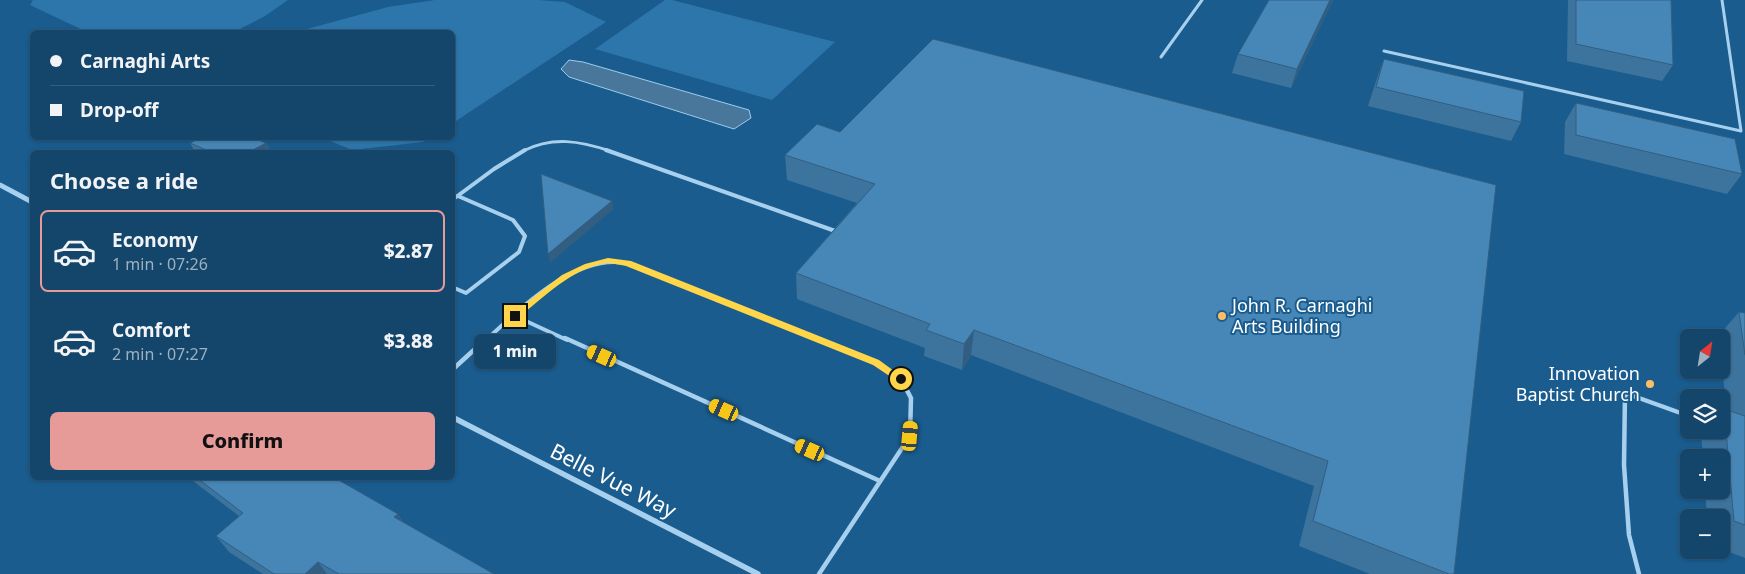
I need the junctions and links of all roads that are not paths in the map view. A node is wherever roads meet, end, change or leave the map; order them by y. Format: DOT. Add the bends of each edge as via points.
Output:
graph roads {
  1 [pos="1202,0"];
  2 [pos="1722,0"];
  3 [pos="1384,51"];
  4 [pos="1161,57"];
  5 [pos="0,185"];
  6 [pos="458,196"];
  7 [pos="455,198"];
  8 [pos="30,201"];
  9 [pos="839,232"];
  10 [pos="455,288"];
  11 [pos="515,316"];
  12 [pos="455,367"];
  13 [pos="1680,413"];
  14 [pos="455,419"];
  15 [pos="880,481"];
  16 [pos="758,574"];
  17 [pos="819,574"];
  18 [pos="1639,574"];
  1 -- 4 [label="lane"];
  2 -- 3 [label="lane" via="1741,131"];
  5 -- 8 [label="street"];
  6 -- 7 [label="lane"];
  6 -- 9 [label="lane" via="513,156 541,144 571,141 586,143"];
  6 -- 10 [label="lane" via="513,220 525,236 519,252 466,293"];
  11 -- 12 [label="lane"];
  11 -- 15 [label="lane"];
  11 -- 15 [label="lane" via="565,277 608,260 630,264 876,363 901,379 911,398 912,413 910,436"];
  13 -- 18 [label="lane" via="1625,393 1624,465 1629,535"];
  14 -- 16 [label="street, Belle Vue Way"];
  15 -- 17 [label="lane"];
}
